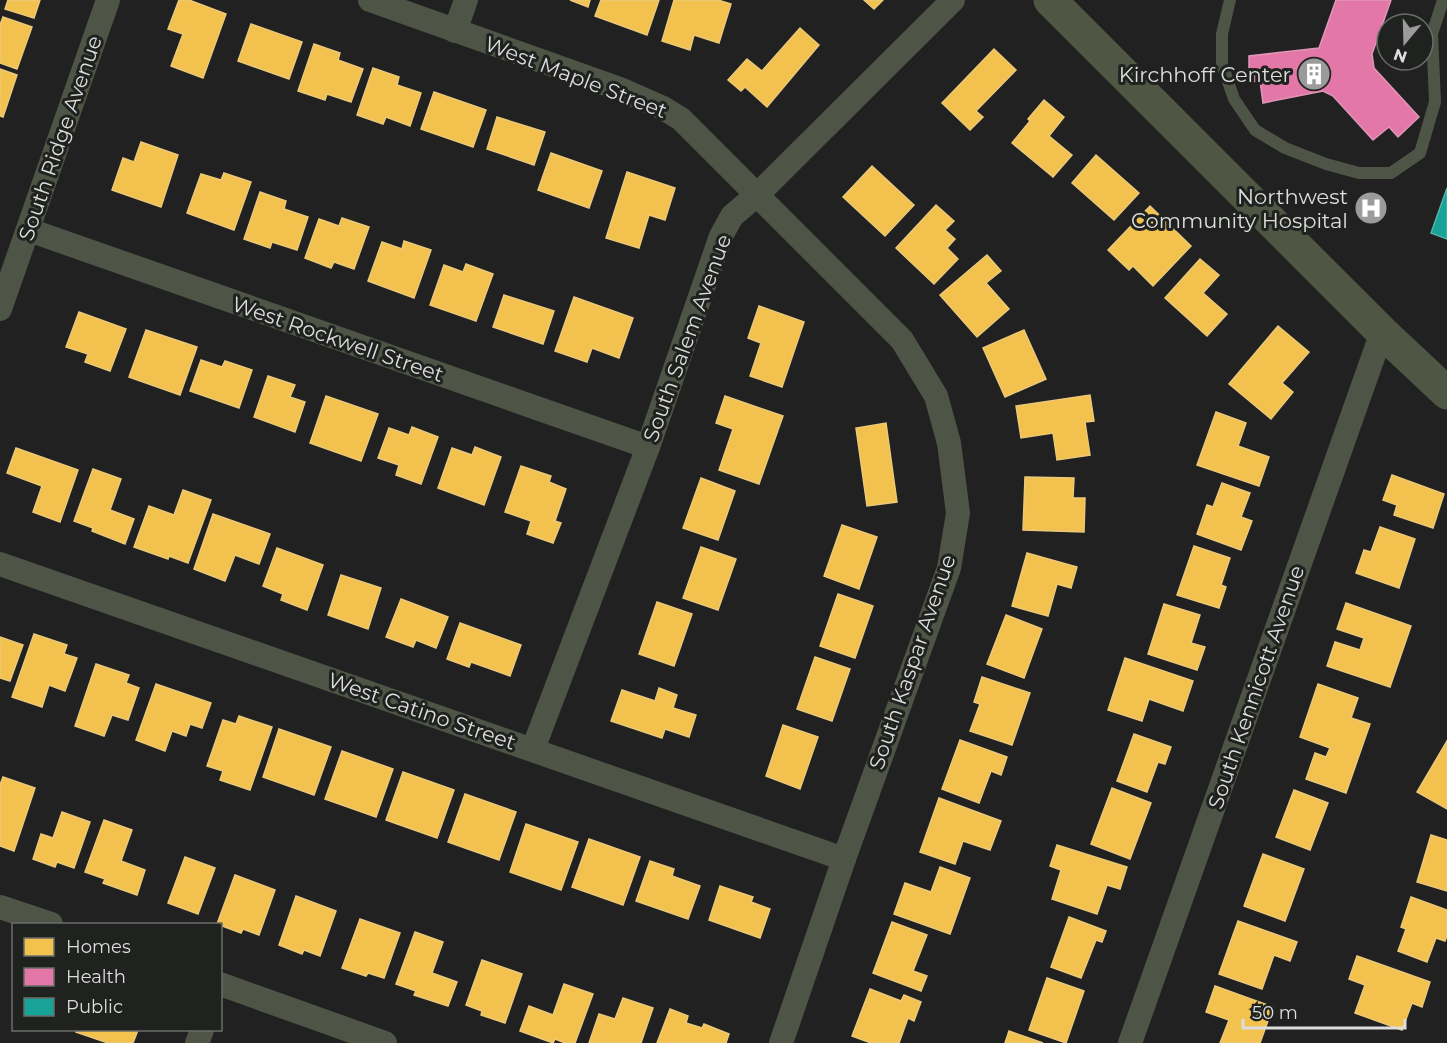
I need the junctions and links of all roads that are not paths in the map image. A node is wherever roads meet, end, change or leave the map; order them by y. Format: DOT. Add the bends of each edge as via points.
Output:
graph roads {
  1 [pos="108,0"];
  2 [pos="370,0"];
  3 [pos="466,0"];
  4 [pos="953,0"];
  5 [pos="1050,0"];
  6 [pos="1230,0"];
  7 [pos="1443,0"];
  8 [pos="455,32"];
  9 [pos="758,194"];
  10 [pos="29,230"];
  11 [pos="0,309"];
  12 [pos="1382,332"];
  13 [pos="1447,393"];
  14 [pos="648,447"];
  15 [pos="0,564"];
  16 [pos="533,749"];
  17 [pos="844,859"];
  18 [pos="0,907"];
  19 [pos="48,923"];
  20 [pos="222,985"];
  21 [pos="386,1043"];
  22 [pos="781,1043"];
  23 [pos="1130,1043"];
  1 -- 10 [label="street, South Ridge Avenue"];
  2 -- 8 [label="street, West Maple Street"];
  3 -- 8 [label="street"];
  4 -- 9 [label="street, South Salem Avenue"];
  5 -- 12 [label="main road"];
  6 -- 7 [label="lane" via="1222,34 1222,64 1234,99 1255,130 1285,148 1326,164 1359,173 1391,173 1420,153 1434,102 1432,34"];
  8 -- 9 [label="street, West Maple Street" via="620,89 663,108 681,119"];
  9 -- 14 [label="street, South Salem Avenue" via="732,216 721,236"];
  9 -- 17 [label="street, South Kaspar Avenue" via="902,340 936,396 951,455 958,513 949,568"];
  10 -- 11 [label="street, South Ridge Avenue"];
  10 -- 14 [label="street, West Rockwell Street"];
  12 -- 13 [label="main road"];
  12 -- 23 [label="street, South Kennicott Avenue"];
  14 -- 16 [label="street, South Salem Avenue"];
  15 -- 16 [label="street, West Catino Street"];
  16 -- 17 [label="street, West Catino Street"];
  17 -- 22 [label="street, South Kaspar Avenue"];
  18 -- 19 [label="street"];
  20 -- 21 [label="street"];
}
